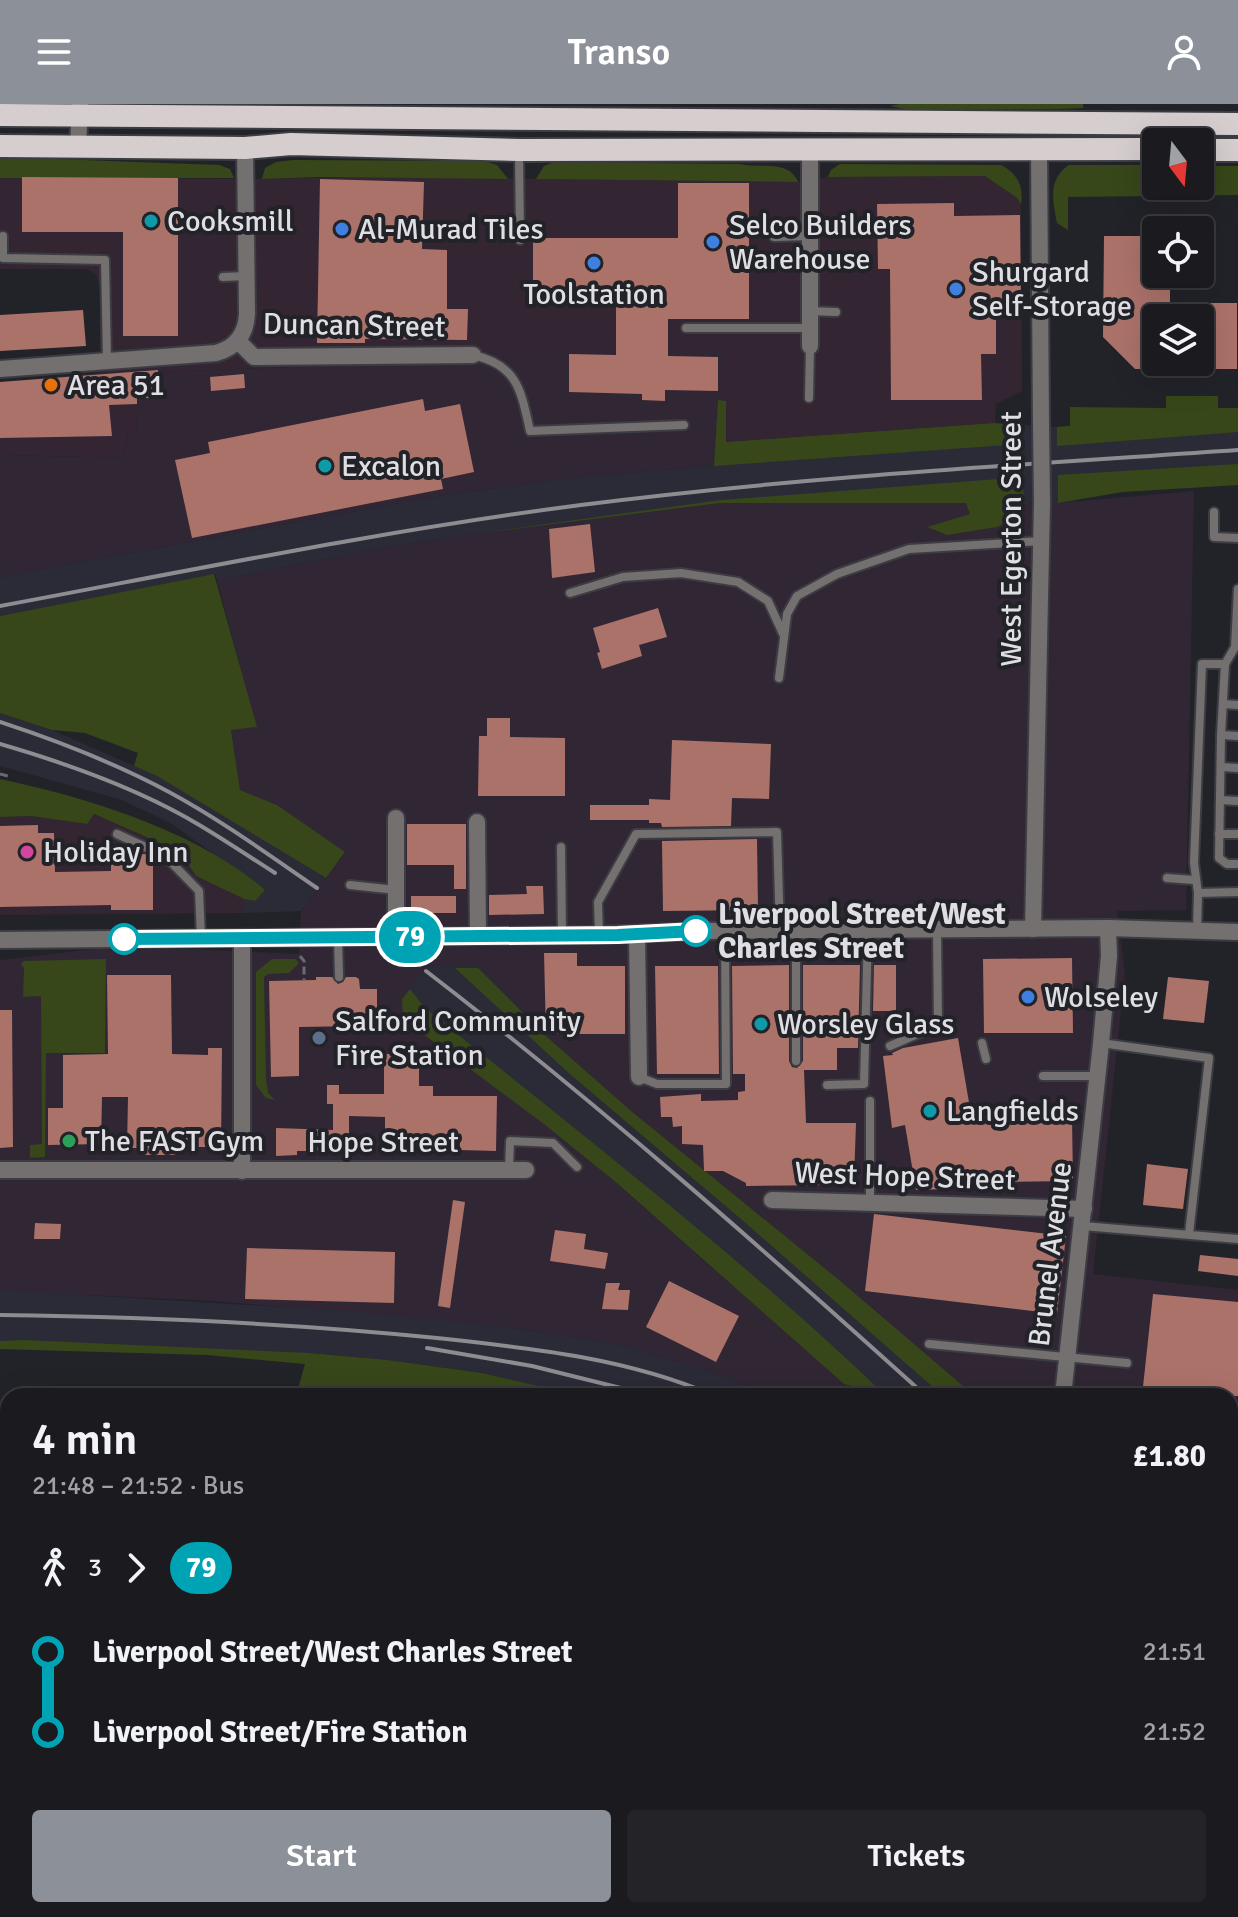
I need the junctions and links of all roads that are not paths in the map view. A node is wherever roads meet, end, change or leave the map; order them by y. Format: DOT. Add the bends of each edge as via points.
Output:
graph roads {
  1 [pos="540,104"];
  2 [pos="80,110"];
  3 [pos="0,115"];
  4 [pos="566,120"];
  5 [pos="1238,124"];
  6 [pos="0,146"];
  7 [pos="78,147"];
  8 [pos="245,148"];
  9 [pos="810,148"];
  10 [pos="1039,148"];
  11 [pos="1142,149"];
  12 [pos="519,150"];
  13 [pos="1214,150"];
  14 [pos="1238,150"];
  15 [pos="3,236"];
  16 [pos="810,236"];
  17 [pos="774,237"];
  18 [pos="520,240"];
  19 [pos="247,276"];
  20 [pos="223,277"];
  21 [pos="836,312"];
  22 [pos="809,320"];
  23 [pos="686,328"];
  24 [pos="233,346"];
  25 [pos="810,346"];
  26 [pos="473,355"];
  27 [pos="107,361"];
  28 [pos="0,369"];
  29 [pos="809,398"];
  30 [pos="684,425"];
  31 [pos="1214,512"];
  32 [pos="1238,538"];
  33 [pos="1042,541"];
  34 [pos="1238,589"];
  35 [pos="570,593"];
  36 [pos="784,637"];
  37 [pos="1225,664"];
  38 [pos="779,678"];
  39 [pos="1223,704"];
  40 [pos="1238,705"];
  41 [pos="1221,735"];
  42 [pos="1238,736"];
  43 [pos="1221,767"];
  44 [pos="1238,768"];
  45 [pos="1220,800"];
  46 [pos="1238,801"];
  47 [pos="396,818"];
  48 [pos="477,822"];
  49 [pos="117,834"];
  50 [pos="1219,834"];
  51 [pos="1238,834"];
  52 [pos="561,847"];
  53 [pos="1238,864"];
  54 [pos="1167,878"];
  55 [pos="1194,880"];
  56 [pos="350,885"];
  57 [pos="396,890"];
  58 [pos="1238,892"];
  59 [pos="1198,893"];
  60 [pos="1108,928"];
  61 [pos="1033,929"];
  62 [pos="788,930"];
  63 [pos="868,930"];
  64 [pos="937,930"];
  65 [pos="725,931"];
  66 [pos="1197,931"];
  67 [pos="1238,932"];
  68 [pos="637,934"];
  69 [pos="562,935"];
  70 [pos="599,935"];
  71 [pos="478,936"];
  72 [pos="396,937"];
  73 [pos="201,938"];
  74 [pos="242,938"];
  75 [pos="338,938"];
  76 [pos="0,940"];
  77 [pos="339,977"];
  78 [pos="982,1043"];
  79 [pos="1101,1043"];
  80 [pos="890,1046"];
  81 [pos="986,1059"];
  82 [pos="796,1061"];
  83 [pos="1043,1076"];
  84 [pos="1098,1076"];
  85 [pos="639,1077"];
  86 [pos="827,1085"];
  87 [pos="870,1101"];
  88 [pos="577,1167"];
  89 [pos="0,1170"];
  90 [pos="518,1170"];
  91 [pos="242,1171"];
  92 [pos="772,1200"];
  93 [pos="870,1203"];
  94 [pos="1084,1217"];
  95 [pos="1189,1234"];
  96 [pos="1238,1239"];
  97 [pos="929,1344"];
  98 [pos="1065,1358"];
  99 [pos="1127,1363"];
  100 [pos="1063,1388"];
  1 -- 4 [label="street"];
  2 -- 3 [label="highway"];
  2 -- 4 [label="highway"];
  2 -- 7 [label="street"];
  4 -- 5 [label="highway"];
  6 -- 7 [label="highway"];
  7 -- 8 [label="highway"];
  8 -- 12 [label="highway" via="298,144"];
  8 -- 19 [label="street"];
  9 -- 10 [label="highway"];
  9 -- 12 [label="highway"];
  9 -- 16 [label="street"];
  10 -- 11 [label="highway"];
  10 -- 33 [label="street, West Egerton Street, bridge"];
  12 -- 18 [label="lane"];
  13 -- 14 [label="highway"];
  15 -- 27 [label="lane" via="3,258 105,260"];
  16 -- 17 [label="lane"];
  16 -- 22 [label="street"];
  19 -- 20 [label="lane"];
  19 -- 24 [label="street" via="246,325"];
  21 -- 22 [label="lane"];
  22 -- 23 [label="lane"];
  22 -- 25 [label="street"];
  24 -- 26 [label="street, Duncan Street" via="254,357"];
  24 -- 27 [label="street, Duncan Street"];
  25 -- 29 [label="lane"];
  26 -- 30 [label="lane" via="496,360 513,377 530,431"];
  27 -- 28 [label="street, Duncan Street"];
  31 -- 32 [label="lane" via="1214,537"];
  33 -- 36 [label="lane" via="909,549 837,574 797,596 787,614"];
  33 -- 61 [label="street, West Egerton Street"];
  34 -- 37 [label="lane" via="1235,647"];
  35 -- 36 [label="lane" via="623,577 681,573 738,582 768,601"];
  36 -- 38 [label="lane"];
  37 -- 39 [label="lane"];
  37 -- 55 [label="lane" via="1202,664"];
  39 -- 40 [label="lane"];
  39 -- 41 [label="lane"];
  41 -- 42 [label="lane"];
  41 -- 43 [label="lane"];
  43 -- 44 [label="lane"];
  43 -- 45 [label="lane"];
  45 -- 46 [label="lane"];
  45 -- 50 [label="lane"];
  47 -- 57 [label="street"];
  48 -- 71 [label="street"];
  49 -- 73 [label="lane" via="165,856 199,891"];
  50 -- 51 [label="lane"];
  50 -- 53 [label="lane" via="1219,858"];
  52 -- 69 [label="lane"];
  54 -- 55 [label="lane"];
  55 -- 59 [label="lane"];
  56 -- 57 [label="lane"];
  57 -- 72 [label="street"];
  58 -- 59 [label="lane"];
  59 -- 66 [label="lane"];
  60 -- 61 [label="street"];
  60 -- 66 [label="street"];
  60 -- 79 [label="street, Brunel Avenue"];
  61 -- 64 [label="street"];
  62 -- 63 [label="street"];
  62 -- 65 [label="street"];
  62 -- 70 [label="lane" via="777,832 636,834 598,902"];
  62 -- 82 [label="lane"];
  63 -- 64 [label="street"];
  63 -- 86 [label="lane" via="864,1084"];
  64 -- 80 [label="lane" via="938,1025"];
  65 -- 68 [label="street"];
  65 -- 85 [label="lane" via="726,1084 657,1084"];
  66 -- 67 [label="street"];
  68 -- 70 [label="street"];
  68 -- 85 [label="street"];
  69 -- 70 [label="street"];
  69 -- 71 [label="street"];
  71 -- 72 [label="street"];
  72 -- 75 [label="street"];
  73 -- 74 [label="street"];
  73 -- 76 [label="street"];
  74 -- 75 [label="street"];
  74 -- 91 [label="street"];
  75 -- 77 [label="lane"];
  78 -- 81 [label="lane"];
  79 -- 84 [label="street, Brunel Avenue"];
  79 -- 95 [label="lane" via="1209,1058"];
  83 -- 84 [label="lane"];
  84 -- 94 [label="street, Brunel Avenue"];
  87 -- 93 [label="lane"];
  88 -- 90 [label="lane" via="553,1143 510,1141"];
  89 -- 91 [label="street, Hope Street"];
  90 -- 91 [label="street, Hope Street"];
  92 -- 93 [label="street, West Hope Street"];
  93 -- 94 [label="street, West Hope Street"];
  94 -- 95 [label="lane"];
  94 -- 98 [label="street, Brunel Avenue"];
  95 -- 96 [label="lane"];
  97 -- 98 [label="lane"];
  98 -- 99 [label="lane"];
  98 -- 100 [label="street, Brunel Avenue"];
}
